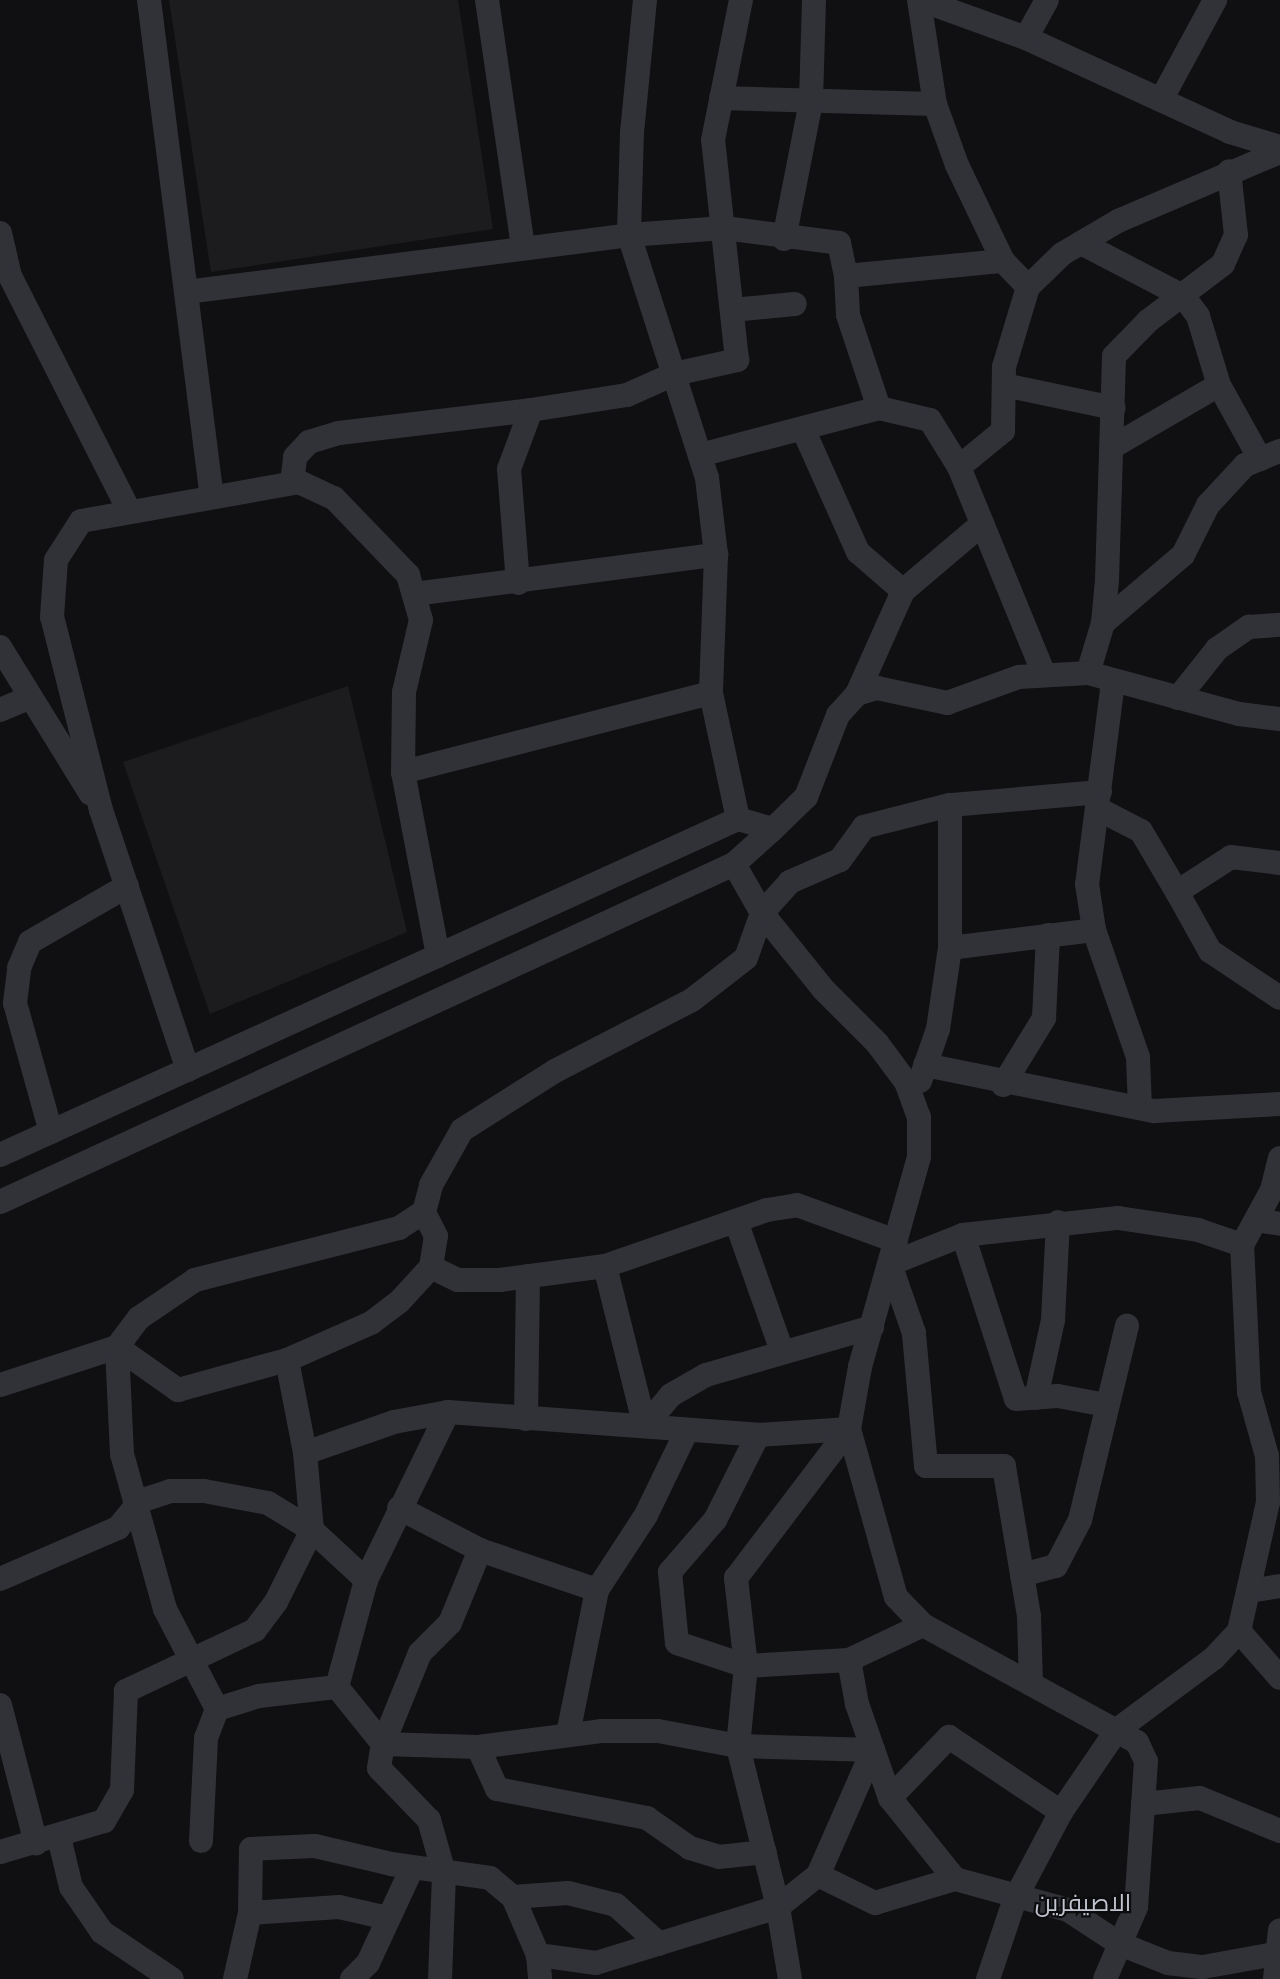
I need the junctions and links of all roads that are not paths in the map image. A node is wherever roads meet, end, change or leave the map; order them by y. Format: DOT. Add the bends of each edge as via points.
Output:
graph roads {
  1 [pos="149,0"];
  2 [pos="488,0"];
  3 [pos="645,0"];
  4 [pos="741,0"];
  5 [pos="814,0"];
  6 [pos="920,0"];
  7 [pos="1047,0"];
  8 [pos="1215,0"];
  9 [pos="1026,38"];
  10 [pos="721,98"];
  11 [pos="1161,100"];
  12 [pos="811,101"];
  13 [pos="935,104"];
  14 [pos="1280,149"];
  15 [pos="1229,171"];
  16 [pos="724,228"];
  17 [pos="0,233"];
  18 [pos="629,235"];
  19 [pos="784,239"];
  20 [pos="1081,243"];
  21 [pos="523,248"];
  22 [pos="1004,261"];
  23 [pos="846,276"];
  24 [pos="5,278"];
  25 [pos="1028,287"];
  26 [pos="186,292"];
  27 [pos="1183,297"];
  28 [pos="795,304"];
  29 [pos="732,310"];
  30 [pos="674,374"];
  31 [pos="1004,385"];
  32 [pos="1219,385"];
  33 [pos="879,408"];
  34 [pos="1114,408"];
  35 [pos="531,410"];
  36 [pos="803,429"];
  37 [pos="1114,446"];
  38 [pos="700,455"];
  39 [pos="1270,455"];
  40 [pos="959,466"];
  41 [pos="292,483"];
  42 [pos="212,496"];
  43 [pos="128,509"];
  44 [pos="982,524"];
  45 [pos="716,555"];
  46 [pos="518,583"];
  47 [pos="903,591"];
  48 [pos="414,594"];
  49 [pos="1103,623"];
  50 [pos="1280,625"];
  51 [pos="0,647"];
  52 [pos="1088,673"];
  53 [pos="1044,674"];
  54 [pos="1113,682"];
  55 [pos="711,693"];
  56 [pos="857,694"];
  57 [pos="30,697"];
  58 [pos="1178,698"];
  59 [pos="0,710"];
  60 [pos="1280,719"];
  61 [pos="403,772"];
  62 [pos="1099,800"];
  63 [pos="950,805"];
  64 [pos="101,810"];
  65 [pos="738,819"];
  66 [pos="773,829"];
  67 [pos="1280,863"];
  68 [pos="734,864"];
  69 [pos="127,886"];
  70 [pos="1177,892"];
  71 [pos="762,913"];
  72 [pos="1094,930"];
  73 [pos="1048,936"];
  74 [pos="950,948"];
  75 [pos="438,956"];
  76 [pos="1280,998"];
  77 [pos="925,1065"];
  78 [pos="188,1070"];
  79 [pos="1003,1085"];
  80 [pos="913,1100"];
  81 [pos="1280,1104"];
  82 [pos="1140,1108"];
  83 [pos="51,1132"];
  84 [pos="0,1155"];
  85 [pos="1279,1164"];
  86 [pos="0,1202"];
  87 [pos="424,1212"];
  88 [pos="1256,1220"];
  89 [pos="1058,1222"];
  90 [pos="736,1224"];
  91 [pos="1280,1224"];
  92 [pos="963,1235"];
  93 [pos="896,1241"];
  94 [pos="1242,1245"];
  95 [pos="890,1264"];
  96 [pos="605,1266"];
  97 [pos="431,1267"];
  98 [pos="528,1276"];
  99 [pos="1127,1326"];
  100 [pos="872,1327"];
  101 [pos="117,1347"];
  102 [pos="782,1351"];
  103 [pos="287,1360"];
  104 [pos="0,1385"];
  105 [pos="1036,1398"];
  106 [pos="1106,1405"];
  107 [pos="448,1412"];
  108 [pos="526,1419"];
  109 [pos="645,1426"];
  110 [pos="849,1429"];
  111 [pos="687,1430"];
  112 [pos="758,1435"];
  113 [pos="1273,1452"];
  114 [pos="305,1453"];
  115 [pos="140,1501"];
  116 [pos="399,1508"];
  117 [pos="312,1530"];
  118 [pos="480,1550"];
  119 [pos="1022,1575"];
  120 [pos="0,1579"];
  121 [pos="366,1580"];
  122 [pos="1280,1586"];
  123 [pos="597,1590"];
  124 [pos="1249,1592"];
  125 [pos="923,1625"];
  126 [pos="1239,1631"];
  127 [pos="190,1659"];
  128 [pos="849,1660"];
  129 [pos="746,1666"];
  130 [pos="1280,1678"];
  131 [pos="1031,1684"];
  132 [pos="337,1687"];
  133 [pos="0,1705"];
  134 [pos="217,1709"];
  135 [pos="1117,1730"];
  136 [pos="568,1734"];
  137 [pos="383,1744"];
  138 [pos="738,1746"];
  139 [pos="478,1747"];
  140 [pos="873,1750"];
  141 [pos="890,1798"];
  142 [pos="1143,1804"];
  143 [pos="1060,1812"];
  144 [pos="1280,1831"];
  145 [pos="48,1840"];
  146 [pos="201,1841"];
  147 [pos="0,1852"];
  148 [pos="765,1852"];
  149 [pos="412,1868"];
  150 [pos="444,1873"];
  151 [pos="818,1875"];
  152 [pos="955,1879"];
  153 [pos="513,1897"];
  154 [pos="1015,1899"];
  155 [pos="778,1907"];
  156 [pos="250,1912"];
  157 [pos="388,1918"];
  158 [pos="1280,1930"];
  159 [pos="659,1944"];
  160 [pos="1120,1944"];
  161 [pos="1277,1953"];
  162 [pos="538,1955"];
  163 [pos="172,1979"];
  164 [pos="235,1979"];
  165 [pos="352,1979"];
  166 [pos="440,1979"];
  167 [pos="540,1979"];
  168 [pos="790,1979"];
  169 [pos="988,1979"];
  170 [pos="1105,1979"];
  171 [pos="1275,1979"];
  1 -- 26 [label="street"];
  2 -- 21 [label="street"];
  3 -- 18 [label="street" via="632,132"];
  4 -- 10 [label="street"];
  5 -- 12 [label="street"];
  6 -- 9 [label="street"];
  6 -- 13 [label="street"];
  7 -- 9 [label="street"];
  8 -- 11 [label="street"];
  9 -- 11 [label="street"];
  10 -- 12 [label="street"];
  10 -- 16 [label="street" via="713,140"];
  11 -- 14 [label="street"];
  12 -- 13 [label="street"];
  12 -- 19 [label="street"];
  13 -- 22 [label="street"];
  14 -- 15 [label="street"];
  15 -- 20 [label="street"];
  15 -- 27 [label="street" via="1236,235 1222,264"];
  16 -- 18 [label="street"];
  16 -- 19 [label="street"];
  16 -- 29 [label="street"];
  17 -- 24 [label="street"];
  18 -- 21 [label="street"];
  18 -- 30 [label="street"];
  19 -- 23 [label="street" via="839,243"];
  20 -- 25 [label="street"];
  20 -- 27 [label="street"];
  21 -- 26 [label="street"];
  22 -- 23 [label="street"];
  22 -- 25 [label="street"];
  23 -- 33 [label="street" via="848,315"];
  24 -- 43 [label="street"];
  25 -- 31 [label="street"];
  26 -- 42 [label="street"];
  27 -- 32 [label="street" via="1198,316"];
  27 -- 34 [label="street" via="1148,321 1114,356"];
  28 -- 29 [label="street"];
  29 -- 30 [label="street" via="737,360"];
  30 -- 35 [label="street" via="627,395"];
  30 -- 38 [label="street"];
  31 -- 34 [label="street"];
  31 -- 40 [label="street" via="1004,431"];
  32 -- 37 [label="street"];
  32 -- 39 [label="street"];
  33 -- 36 [label="street"];
  33 -- 40 [label="street" via="930,420"];
  34 -- 37 [label="street"];
  35 -- 41 [label="street" via="339,433 309,442 295,457"];
  35 -- 46 [label="street" via="509,469"];
  36 -- 38 [label="street"];
  36 -- 47 [label="street" via="858,552"];
  37 -- 49 [label="street"];
  38 -- 45 [label="street"];
  39 -- 49 [label="street" via="1245,465 1208,505 1183,555"];
  40 -- 44 [label="street"];
  41 -- 42 [label="street"];
  41 -- 48 [label="street" via="334,498 408,575"];
  42 -- 43 [label="street"];
  43 -- 64 [label="street" via="81,521 56,560 52,617"];
  44 -- 47 [label="street"];
  44 -- 53 [label="street"];
  45 -- 46 [label="street"];
  45 -- 55 [label="street"];
  46 -- 48 [label="street"];
  47 -- 56 [label="street"];
  48 -- 61 [label="street" via="421,620 404,692"];
  49 -- 52 [label="street"];
  50 -- 58 [label="street" via="1249,627 1217,649"];
  51 -- 57 [label="street"];
  52 -- 53 [label="street"];
  52 -- 54 [label="street"];
  53 -- 56 [label="street" via="1019,677 947,703 898,689"];
  54 -- 58 [label="street"];
  54 -- 62 [label="street"];
  55 -- 61 [label="street"];
  55 -- 65 [label="street"];
  56 -- 66 [label="street" via="838,715 806,797"];
  57 -- 59 [label="street"];
  57 -- 64 [label="street"];
  58 -- 60 [label="street"];
  61 -- 75 [label="street"];
  62 -- 63 [label="street"];
  62 -- 70 [label="street" via="1141,831"];
  62 -- 72 [label="street" via="1087,884"];
  63 -- 71 [label="street" via="864,827 840,860 790,882"];
  63 -- 74 [label="street"];
  64 -- 69 [label="street"];
  65 -- 66 [label="street"];
  65 -- 75 [label="street"];
  66 -- 68 [label="street"];
  67 -- 70 [label="street" via="1231,857"];
  68 -- 71 [label="street"];
  68 -- 86 [label="street"];
  69 -- 78 [label="street"];
  69 -- 83 [label="street" via="30,942 19,968 15,1003"];
  70 -- 76 [label="street" via="1209,951"];
  71 -- 80 [label="street" via="823,989 877,1042"];
  71 -- 87 [label="street" via="746,958 692,1000 555,1071 462,1130 431,1185"];
  72 -- 73 [label="street"];
  72 -- 82 [label="street" via="1138,1057"];
  73 -- 74 [label="street"];
  73 -- 79 [label="street" via="1044,1018"];
  74 -- 77 [label="street" via="938,1029"];
  75 -- 78 [label="street"];
  77 -- 79 [label="street"];
  77 -- 80 [label="street"];
  78 -- 83 [label="street"];
  79 -- 82 [label="street"];
  80 -- 93 [label="street" via="920,1117 920,1157"];
  81 -- 82 [label="street" via="1196,1110"];
  83 -- 84 [label="street"];
  85 -- 88 [label="street"];
  87 -- 97 [label="street" via="436,1236"];
  87 -- 101 [label="street" via="399,1228 195,1280 139,1318"];
  88 -- 91 [label="street"];
  88 -- 94 [label="street"];
  89 -- 92 [label="street"];
  89 -- 94 [label="street" via="1118,1218 1198,1230"];
  89 -- 105 [label="street" via="1053,1320"];
  90 -- 93 [label="street" via="797,1205"];
  90 -- 96 [label="street"];
  90 -- 102 [label="street"];
  92 -- 95 [label="street"];
  92 -- 105 [label="street" via="1016,1399"];
  93 -- 95 [label="street"];
  94 -- 113 [label="street" via="1248,1392"];
  95 -- 100 [label="street"];
  95 -- 119 [label="street" via="914,1333 926,1466 1004,1466"];
  96 -- 98 [label="street"];
  96 -- 109 [label="street"];
  97 -- 98 [label="street" via="458,1280"];
  97 -- 103 [label="street" via="371,1323"];
  98 -- 108 [label="street"];
  99 -- 106 [label="street"];
  100 -- 102 [label="street"];
  100 -- 110 [label="street"];
  101 -- 103 [label="street" via="178,1390"];
  101 -- 104 [label="street"];
  101 -- 115 [label="street" via="123,1454"];
  102 -- 109 [label="street" via="706,1375 671,1395"];
  103 -- 114 [label="street"];
  105 -- 106 [label="street"];
  106 -- 119 [label="street" via="1080,1520 1056,1566"];
  107 -- 108 [label="street"];
  107 -- 114 [label="street" via="394,1422"];
  107 -- 116 [label="street"];
  108 -- 109 [label="street"];
  109 -- 111 [label="street"];
  110 -- 112 [label="street"];
  110 -- 125 [label="street" via="896,1597"];
  110 -- 129 [label="street" via="736,1578"];
  111 -- 112 [label="street"];
  111 -- 123 [label="street" via="646,1515"];
  112 -- 129 [label="street" via="715,1520 670,1572 677,1643"];
  113 -- 124 [label="street" via="1268,1502"];
  114 -- 117 [label="street"];
  115 -- 117 [label="street" via="170,1491 204,1491 268,1503"];
  115 -- 120 [label="street" via="118,1528"];
  115 -- 127 [label="street" via="165,1609"];
  116 -- 118 [label="street"];
  116 -- 121 [label="street"];
  117 -- 121 [label="street"];
  117 -- 127 [label="street" via="276,1602 255,1630"];
  118 -- 123 [label="street"];
  118 -- 137 [label="street" via="450,1623 420,1653"];
  119 -- 131 [label="street"];
  121 -- 132 [label="street"];
  122 -- 124 [label="street"];
  123 -- 136 [label="street"];
  124 -- 126 [label="street"];
  125 -- 128 [label="street"];
  125 -- 131 [label="street"];
  126 -- 130 [label="street"];
  126 -- 135 [label="street" via="1214,1658"];
  127 -- 134 [label="street"];
  127 -- 145 [label="street" via="126,1690 122,1790 104,1821"];
  128 -- 129 [label="street"];
  128 -- 140 [label="street"];
  129 -- 138 [label="street"];
  131 -- 135 [label="street"];
  132 -- 134 [label="street" via="259,1696"];
  132 -- 137 [label="street"];
  133 -- 145 [label="street"];
  134 -- 146 [label="street" via="206,1738"];
  135 -- 142 [label="street" via="1137,1742 1146,1761"];
  135 -- 143 [label="street"];
  136 -- 138 [label="street" via="658,1731"];
  136 -- 139 [label="street"];
  137 -- 139 [label="street"];
  137 -- 150 [label="street" via="379,1768 429,1820"];
  138 -- 140 [label="street"];
  138 -- 148 [label="street"];
  139 -- 148 [label="street" via="497,1789 646,1818 690,1848 719,1857"];
  140 -- 141 [label="street"];
  140 -- 151 [label="street"];
  141 -- 143 [label="street" via="949,1737"];
  141 -- 152 [label="street"];
  142 -- 144 [label="street" via="1200,1798"];
  142 -- 160 [label="street" via="1136,1907"];
  143 -- 154 [label="street"];
  145 -- 147 [label="street"];
  145 -- 163 [label="street" via="71,1887 102,1932"];
  148 -- 155 [label="street"];
  149 -- 150 [label="street"];
  149 -- 156 [label="street" via="315,1846 251,1849"];
  149 -- 157 [label="street"];
  150 -- 153 [label="street" via="490,1878"];
  150 -- 166 [label="street"];
  151 -- 152 [label="street" via="875,1903"];
  151 -- 155 [label="street"];
  152 -- 154 [label="street"];
  153 -- 159 [label="street" via="568,1893 616,1905"];
  153 -- 162 [label="street"];
  154 -- 160 [label="street" via="1068,1910"];
  154 -- 169 [label="street"];
  155 -- 159 [label="street"];
  155 -- 168 [label="street"];
  156 -- 157 [label="street" via="339,1907"];
  156 -- 164 [label="street"];
  157 -- 165 [label="street" via="368,1963"];
  158 -- 161 [label="street"];
  159 -- 162 [label="street" via="596,1963"];
  160 -- 161 [label="street" via="1168,1963 1203,1967"];
  160 -- 170 [label="street"];
  161 -- 171 [label="street"];
  162 -- 167 [label="street"];
}
